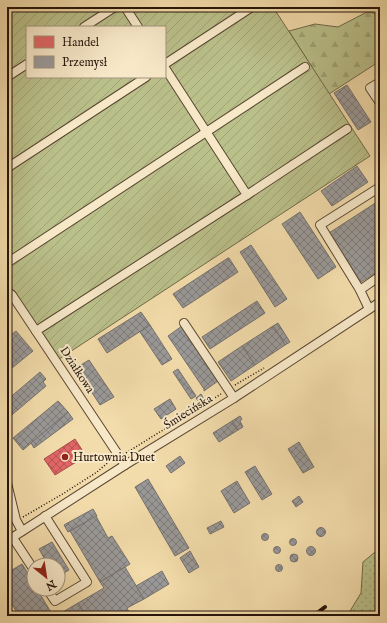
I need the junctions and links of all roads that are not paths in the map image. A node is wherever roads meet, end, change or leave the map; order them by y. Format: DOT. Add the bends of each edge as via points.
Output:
graph roads {
  1 [pos="115,7"];
  2 [pos="125,7"];
  3 [pos="252,7"];
  4 [pos="86,26"];
  5 [pos="137,26"];
  6 [pos="166,63"];
  7 [pos="26,65"];
  8 [pos="306,67"];
  9 [pos="166,70"];
  10 [pos="7,77"];
  11 [pos="144,78"];
  12 [pos="380,82"];
  13 [pos="380,103"];
  14 [pos="347,129"];
  15 [pos="207,133"];
  16 [pos="7,168"];
  17 [pos="380,187"];
  18 [pos="247,196"];
  19 [pos="7,263"];
  20 [pos="380,276"];
  21 [pos="360,290"];
  22 [pos="7,291"];
  23 [pos="380,302"];
  24 [pos="369,309"];
  25 [pos="184,323"];
  26 [pos="36,331"];
  27 [pos="234,398"];
  28 [pos="125,465"];
  29 [pos="7,484"];
  30 [pos="45,516"];
  31 [pos="22,531"];
  32 [pos="10,540"];
  33 [pos="26,560"];
  34 [pos="66,594"];
  35 [pos="52,597"];
  36 [pos="62,597"];
  1 -- 4 [label="street"];
  2 -- 5 [label="street"];
  3 -- 6 [label="street"];
  7 -- 10 [label="street"];
  8 -- 15 [label="street"];
  9 -- 15 [label="street"];
  11 -- 16 [label="street"];
  12 -- 13 [label="street" via="370,88"];
  14 -- 18 [label="street"];
  15 -- 18 [label="street"];
  15 -- 19 [label="street"];
  17 -- 21 [label="street" via="320,225"];
  18 -- 26 [label="street"];
  20 -- 21 [label="street"];
  21 -- 24 [label="street"];
  22 -- 26 [label="street, Działkowa"];
  23 -- 24 [label="street, Śmiecińska"];
  24 -- 27 [label="street, Śmiecińska"];
  25 -- 27 [label="street"];
  26 -- 28 [label="street, Działkowa"];
  27 -- 28 [label="street, Śmiecińska"];
  28 -- 30 [label="street, Śmiecińska"];
  29 -- 31 [label="street" via="16,520"];
  30 -- 31 [label="street, Śmiecińska"];
  30 -- 34 [label="street" via="87,582"];
  31 -- 32 [label="street, Śmiecińska"];
  32 -- 33 [label="street"];
  35 -- 36 [label="street" via="55,601"];
}
